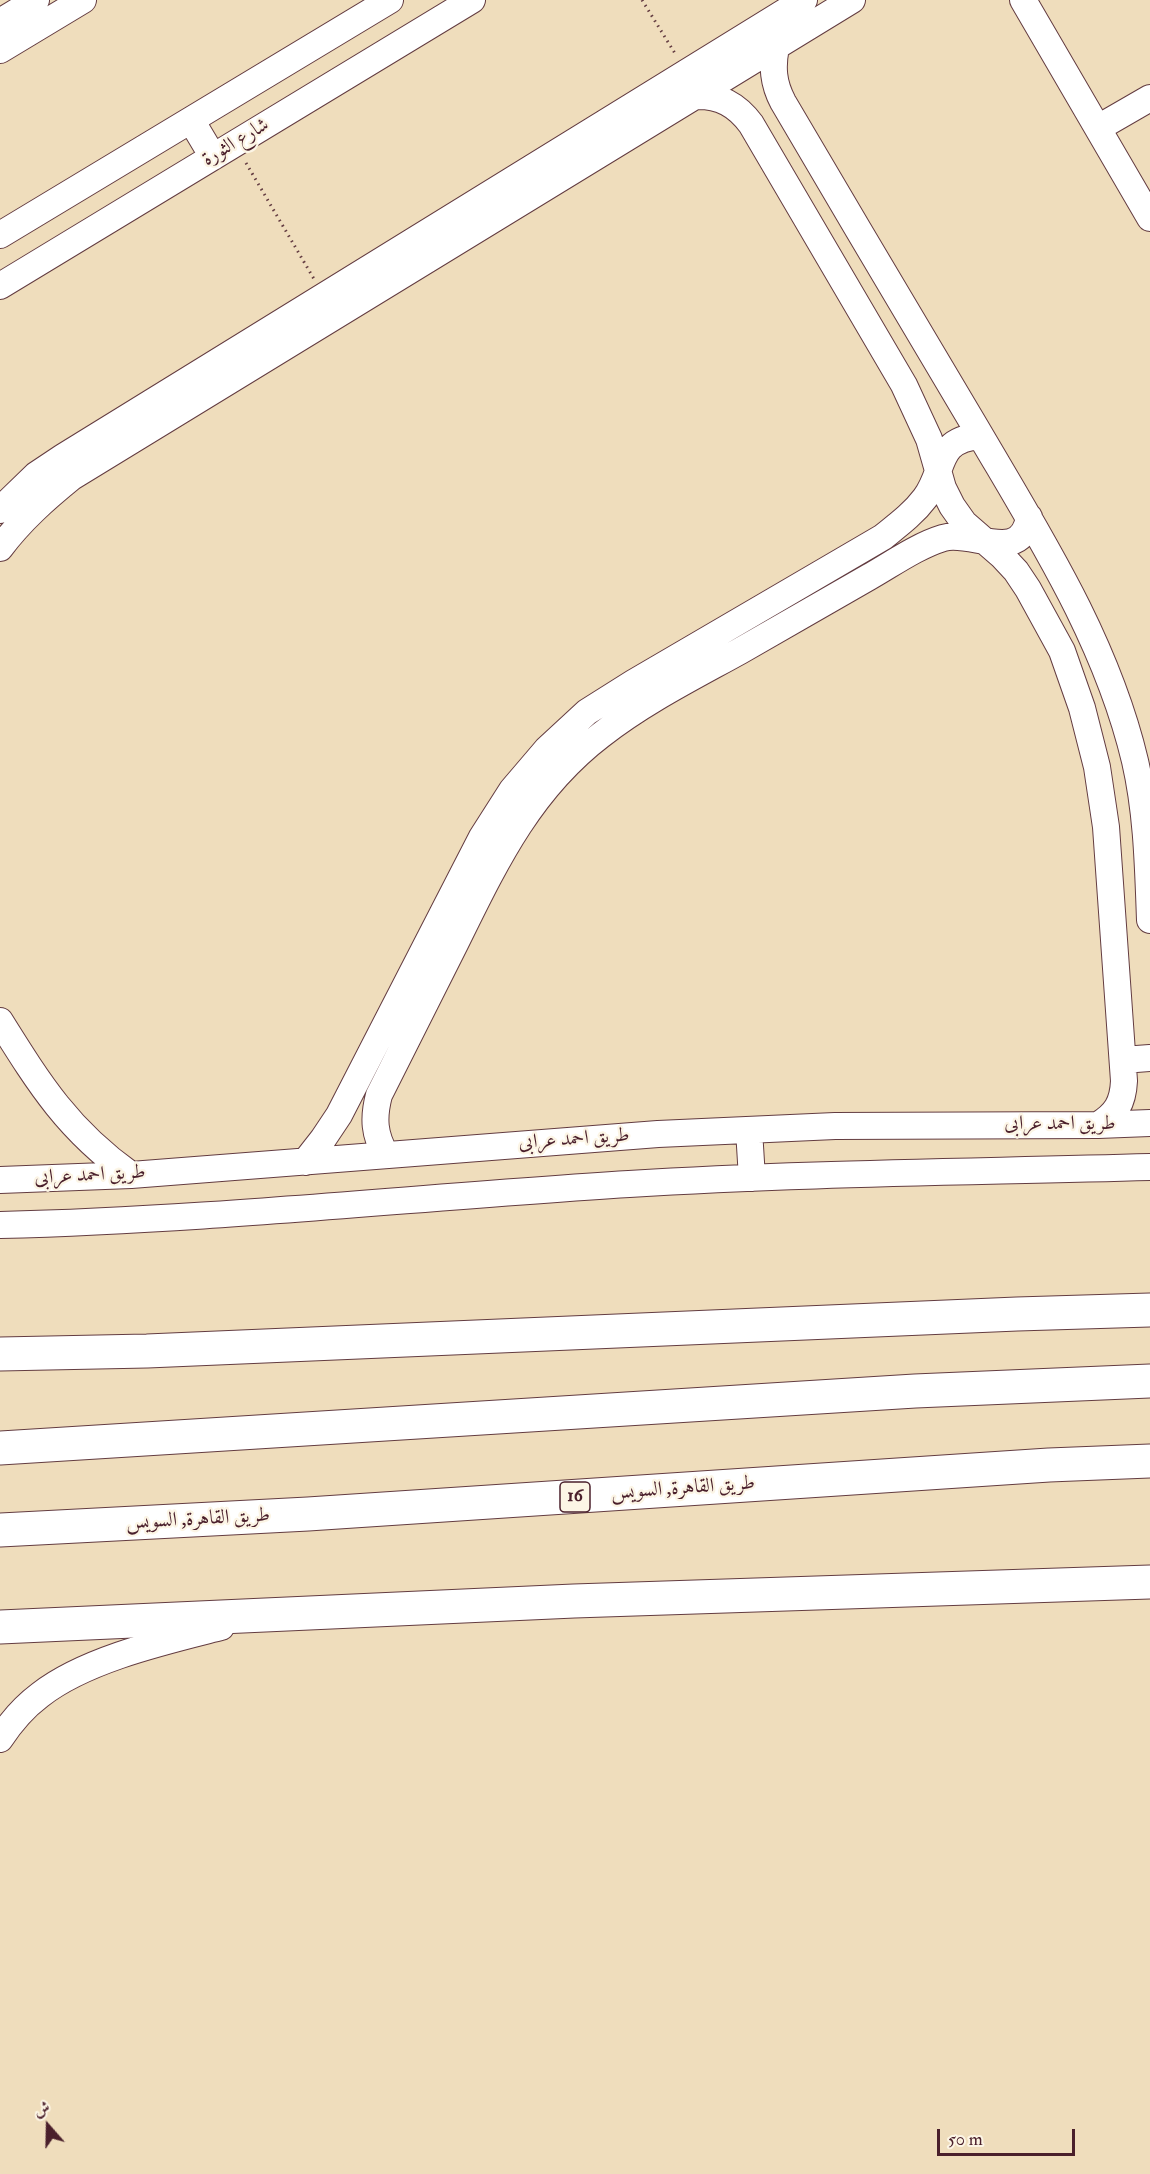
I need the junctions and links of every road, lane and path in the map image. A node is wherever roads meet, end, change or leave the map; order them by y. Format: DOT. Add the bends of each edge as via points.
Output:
graph roads {
  1 [pos="36,0"];
  2 [pos="83,0"];
  3 [pos="390,0"];
  4 [pos="472,0"];
  5 [pos="642,0"];
  6 [pos="804,0"];
  7 [pos="852,0"];
  8 [pos="1023,0"];
  9 [pos="0,22"];
  10 [pos="776,47"];
  11 [pos="0,50"];
  12 [pos="686,72"];
  13 [pos="696,96"];
  14 [pos="1150,98"];
  15 [pos="783,102"];
  16 [pos="191,120"];
  17 [pos="751,124"];
  18 [pos="1098,128"];
  19 [pos="235,144"];
  20 [pos="213,157"];
  21 [pos="1150,218"];
  22 [pos="0,236"];
  23 [pos="0,286"];
  24 [pos="324,296"];
  25 [pos="980,436"];
  26 [pos="938,468"];
  27 [pos="0,510"];
  28 [pos="1029,518"];
  29 [pos="883,537"];
  30 [pos="986,542"];
  31 [pos="0,548"];
  32 [pos="896,561"];
  33 [pos="1150,920"];
  34 [pos="0,1021"];
  35 [pos="1150,1058"];
  36 [pos="1123,1060"];
  37 [pos="351,1090"];
  38 [pos="379,1095"];
  39 [pos="1150,1123"];
  40 [pos="1098,1125"];
  41 [pos="749,1130"];
  42 [pos="386,1155"];
  43 [pos="305,1162"];
  44 [pos="1150,1167"];
  45 [pos="131,1175"];
  46 [pos="752,1178"];
  47 [pos="0,1180"];
  48 [pos="0,1225"];
  49 [pos="1150,1310"];
  50 [pos="147,1351"];
  51 [pos="0,1354"];
  52 [pos="0,1372"];
  53 [pos="1150,1381"];
  54 [pos="0,1448"];
  55 [pos="1150,1461"];
  56 [pos="0,1530"];
  57 [pos="1150,1582"];
  58 [pos="275,1616"];
  59 [pos="0,1627"];
  60 [pos="0,1739"];
  1 -- 9 [label="street"];
  2 -- 11 [label="street"];
  3 -- 16 [label="street"];
  4 -- 19 [label="street, شارع الثورة"];
  5 -- 12 [label="path"];
  6 -- 12 [label="street"];
  7 -- 10 [label="street"];
  8 -- 18 [label="street"];
  10 -- 13 [label="street"];
  10 -- 15 [label="street" via="773,73"];
  12 -- 24 [label="street"];
  13 -- 17 [label="street" via="723,100"];
  13 -- 31 [label="street" via="72,477 40,504"];
  14 -- 18 [label="street"];
  15 -- 17 [label="street" via="771,97 758,100 750,111"];
  15 -- 25 [label="street"];
  16 -- 20 [label="street"];
  16 -- 22 [label="street"];
  17 -- 26 [label="street" via="904,385 918,411"];
  18 -- 21 [label="street"];
  19 -- 20 [label="street, شارع الثورة"];
  19 -- 24 [label="path"];
  20 -- 23 [label="street, شارع الثورة"];
  24 -- 27 [label="street" via="63,457"];
  25 -- 26 [label="street" via="967,437 951,446"];
  25 -- 28 [label="street"];
  26 -- 29 [label="street" via="926,496"];
  26 -- 30 [label="street" via="952,506"];
  28 -- 30 [label="street" via="1027,528 1017,539 1001,544"];
  28 -- 33 [label="street" via="1094,642 1135,760 1146,823"];
  29 -- 32 [label="street" via="895,546"];
  29 -- 37 [label="street" via="633,683 587,712 547,748 512,790 482,837"];
  30 -- 32 [label="street" via="966,537 944,538"];
  30 -- 36 [label="street" via="1028,589 1062,651 1082,708 1106,826"];
  32 -- 38 [label="street" via="643,706 600,735 562,770 528,810 500,854"];
  34 -- 45 [label="street" via="62,1114 94,1147"];
  35 -- 36 [label="street"];
  36 -- 40 [label="street" via="1123,1095 1110,1118"];
  37 -- 38 [label="street"];
  37 -- 43 [label="street" via="339,1115"];
  38 -- 42 [label="street" via="375,1127"];
  39 -- 40 [label="street, طريق احمد عرابى"];
  40 -- 41 [label="street, طريق احمد عرابى"];
  41 -- 42 [label="street, طريق احمد عرابى"];
  41 -- 46 [label="street"];
  42 -- 43 [label="street, طريق احمد عرابى"];
  43 -- 45 [label="street, طريق احمد عرابى"];
  44 -- 46 [label="street"];
  45 -- 47 [label="street, طريق احمد عرابى"];
  46 -- 48 [label="street" via="173,1218"];
  49 -- 50 [label="highway"];
  50 -- 51 [label="highway"];
  50 -- 52 [label="highway"];
  53 -- 54 [label="highway" via="915,1391"];
  55 -- 56 [label="highway, طريق القاهرة, السويس / 16"];
  57 -- 58 [label="highway" via="574,1601"];
  58 -- 59 [label="highway"];
  58 -- 60 [label="street" via="147,1646 66,1678 19,1714"];
}
